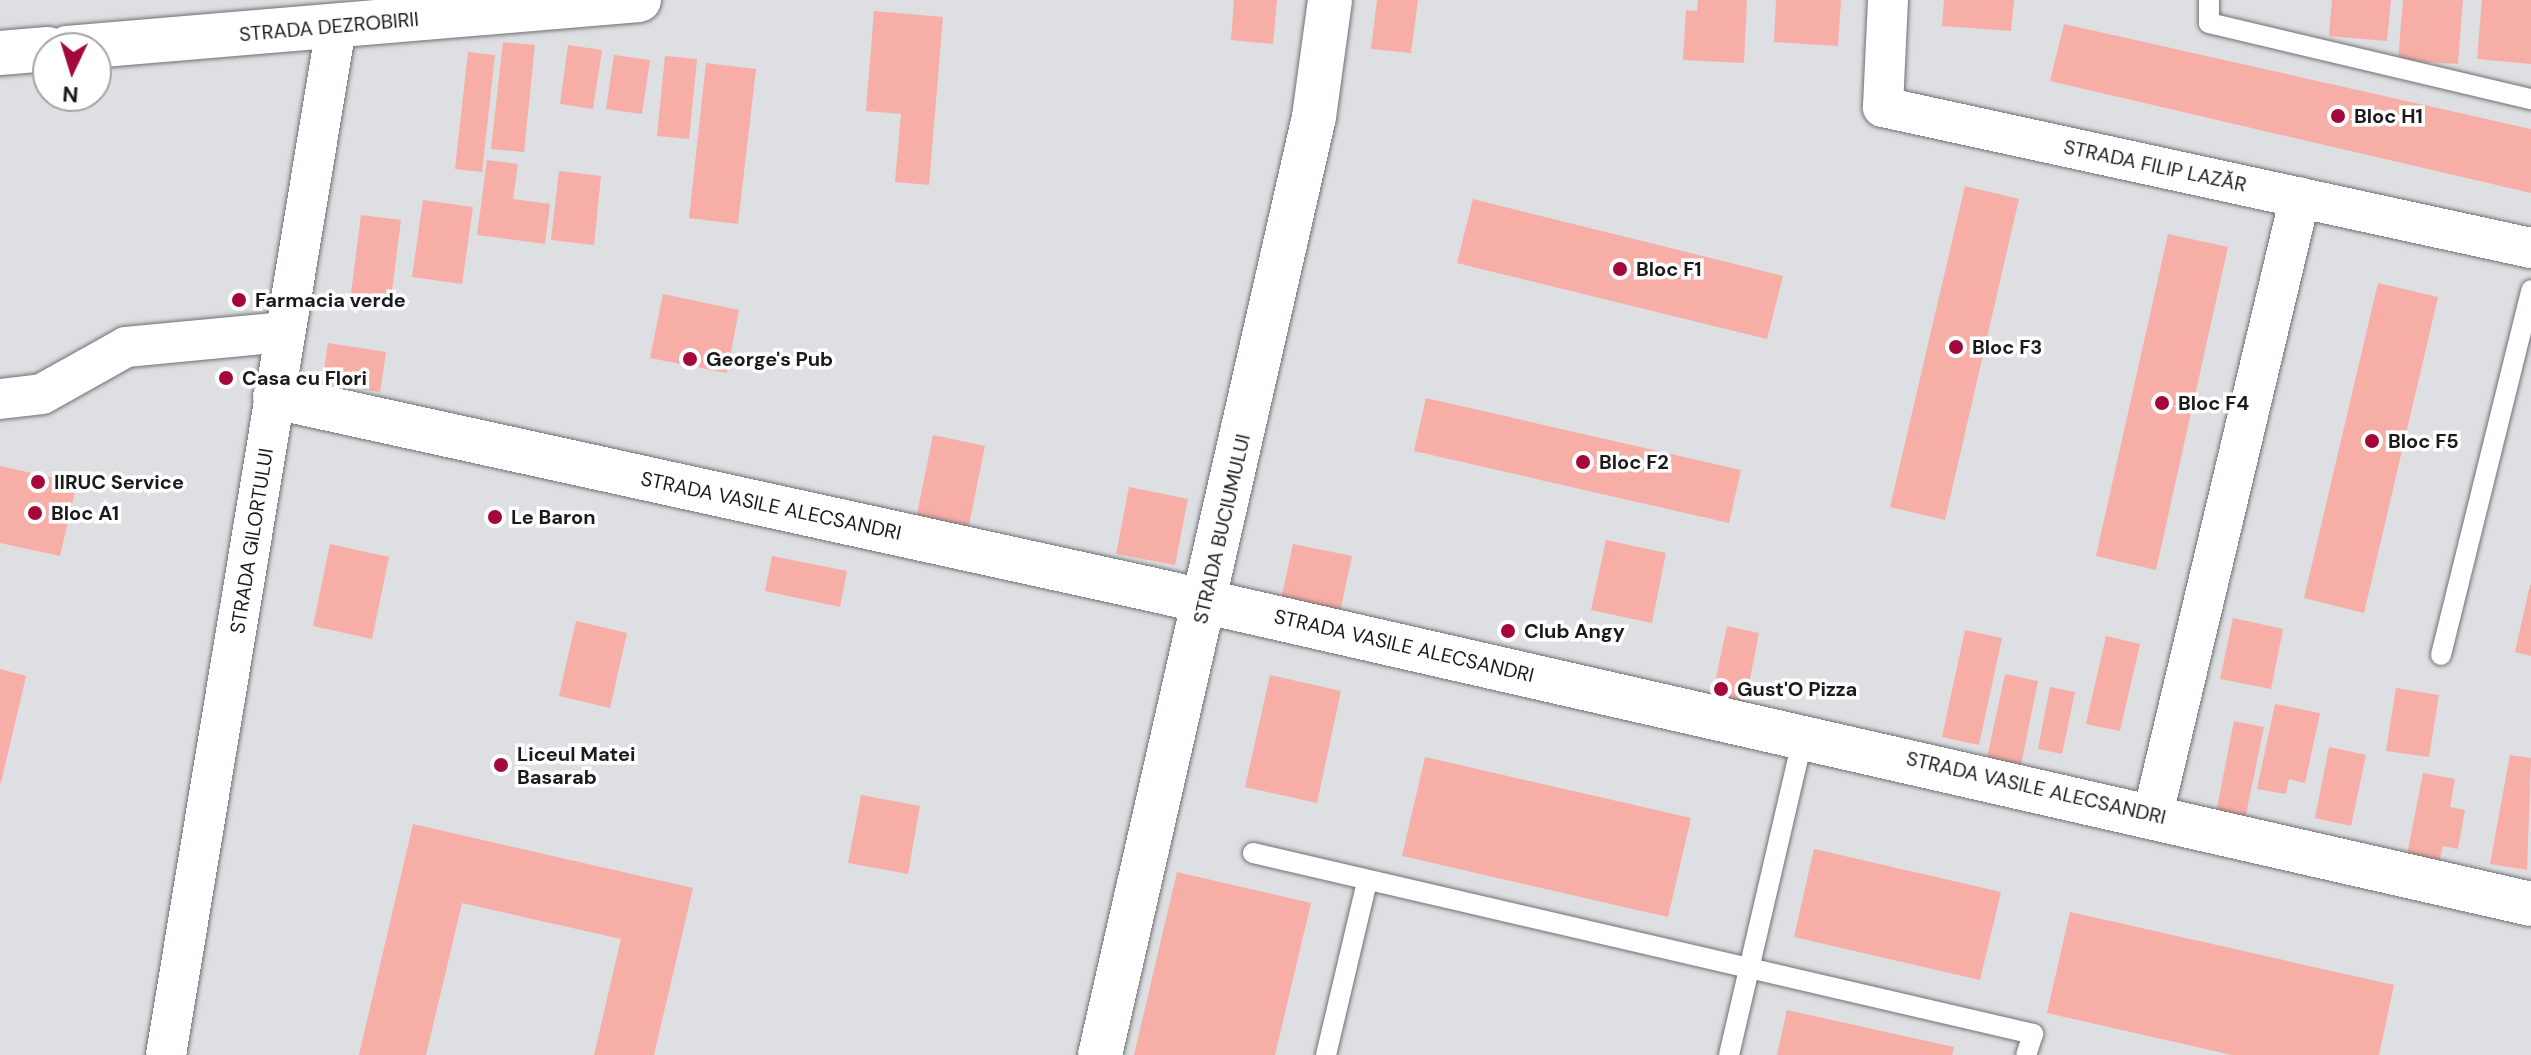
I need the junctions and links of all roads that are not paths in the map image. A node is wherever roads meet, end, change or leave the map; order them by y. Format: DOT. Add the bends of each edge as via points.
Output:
graph roads {
  1 [pos="639,0"];
  2 [pos="1330,0"];
  3 [pos="1888,0"];
  4 [pos="2209,0"];
  5 [pos="336,27"];
  6 [pos="112,44"];
  7 [pos="32,50"];
  8 [pos="0,53"];
  9 [pos="2531,99"];
  10 [pos="2300,197"];
  11 [pos="2531,248"];
  12 [pos="2531,290"];
  13 [pos="285,332"];
  14 [pos="275,397"];
  15 [pos="0,399"];
  16 [pos="1206,601"];
  17 [pos="2441,655"];
  18 [pos="1803,736"];
  19 [pos="2153,814"];
  20 [pos="1253,853"];
  21 [pos="1367,882"];
  22 [pos="2531,904"];
  23 [pos="1749,969"];
  24 [pos="166,1055"];
  25 [pos="1100,1055"];
  26 [pos="1326,1055"];
  27 [pos="1729,1055"];
  28 [pos="2026,1055"];
  1 -- 5 [label="street, STRADA DEZROBIRII"];
  2 -- 16 [label="street, STRADA BUCIUMULUI" via="1314,117"];
  3 -- 10 [label="street, STRADA FILIP LAZĂR" via="1883,107"];
  4 -- 9 [label="lane" via="2209,23"];
  5 -- 6 [label="street, STRADA DEZROBIRII"];
  5 -- 13 [label="street, STRADA GILORTULUI"];
  7 -- 8 [label="street"];
  10 -- 11 [label="street, STRADA FILIP LAZĂR"];
  10 -- 19 [label="street"];
  12 -- 17 [label="lane"];
  13 -- 14 [label="street, STRADA GILORTULUI"];
  13 -- 15 [label="street" via="126,347 42,394"];
  14 -- 16 [label="street, STRADA VASILE ALECSANDRI"];
  14 -- 24 [label="street, STRADA GILORTULUI"];
  16 -- 18 [label="street, STRADA VASILE ALECSANDRI"];
  16 -- 25 [label="street, STRADA BUCIUMULUI"];
  18 -- 19 [label="street, STRADA VASILE ALECSANDRI"];
  18 -- 23 [label="lane"];
  19 -- 22 [label="street, STRADA VASILE ALECSANDRI"];
  20 -- 21 [label="lane"];
  21 -- 23 [label="lane"];
  21 -- 26 [label="lane"];
  23 -- 27 [label="lane"];
  23 -- 28 [label="lane" via="2033,1034"];
}
